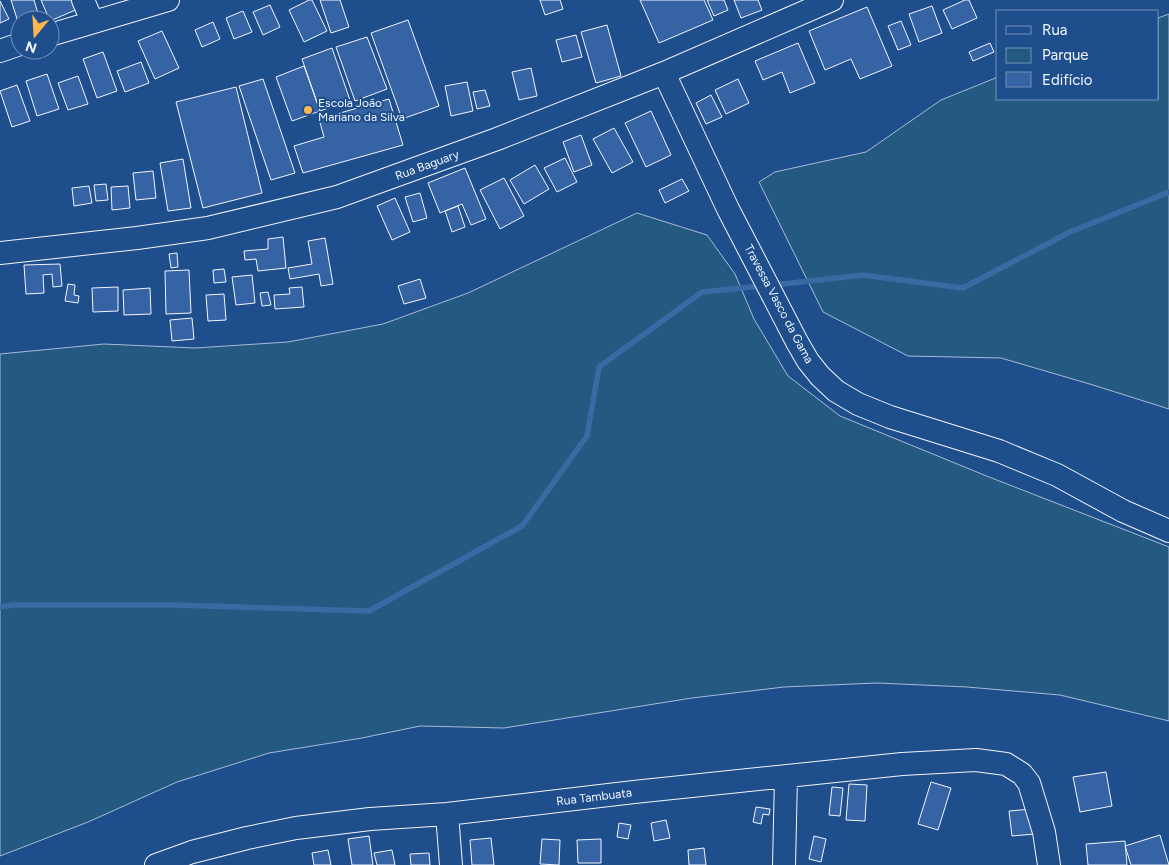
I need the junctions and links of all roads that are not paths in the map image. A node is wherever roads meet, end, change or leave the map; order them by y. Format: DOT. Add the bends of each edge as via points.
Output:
graph roads {
  1 [pos="83,0"];
  2 [pos="168,0"];
  3 [pos="832,0"];
  4 [pos="92,21"];
  5 [pos="60,31"];
  6 [pos="664,73"];
  7 [pos="0,253"];
  8 [pos="1169,531"];
  9 [pos="786,777"];
  10 [pos="447,814"];
  11 [pos="156,865"];
  12 [pos="452,865"];
  13 [pos="784,865"];
  14 [pos="1049,865"];
  1 -- 4 [label="street"];
  2 -- 4 [label="street"];
  3 -- 6 [label="street, Rua Baguary"];
  4 -- 5 [label="street"];
  6 -- 7 [label="street, Rua Baguary" via="338,197 208,228"];
  6 -- 8 [label="street, Travessa Vasco da Gama" via="728,209 797,342 808,361 836,391 890,417 999,451 1058,475 1123,511"];
  9 -- 10 [label="street, Rua Tambuata"];
  9 -- 13 [label="street"];
  9 -- 14 [label="street, Rua Tambuata" via="976,760 1006,764 1029,783 1044,832"];
  10 -- 11 [label="street, Rua Tambuata" via="296,828 192,852"];
  10 -- 12 [label="street"];
}
